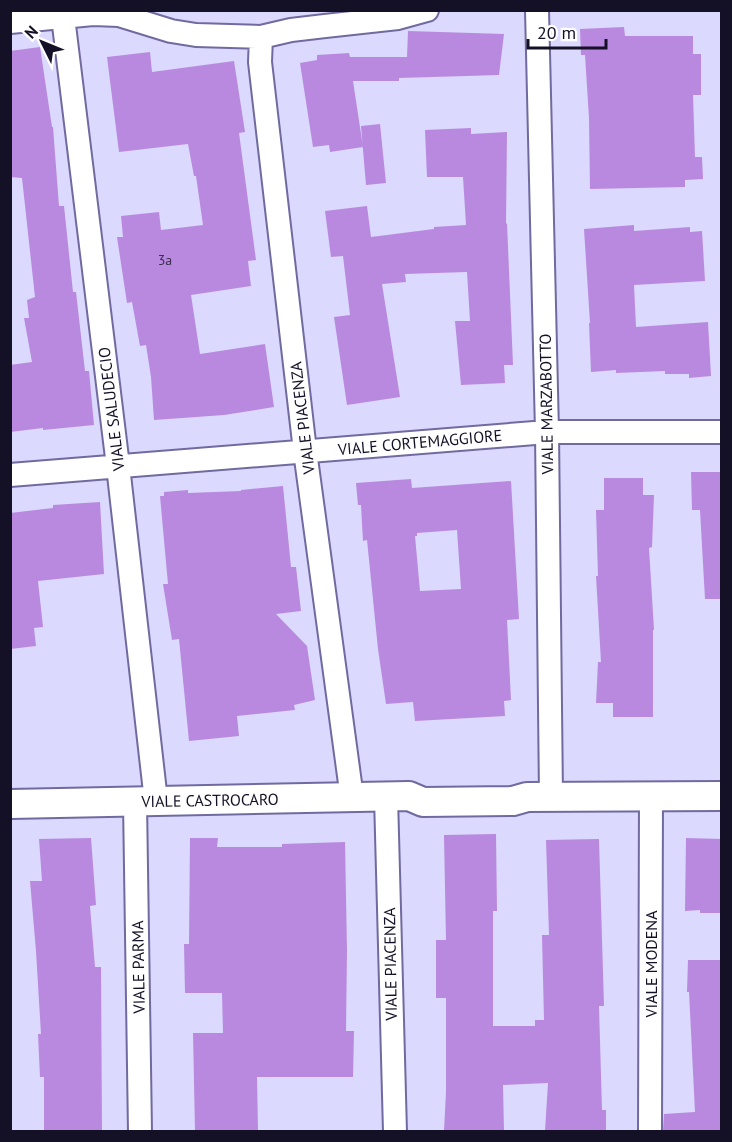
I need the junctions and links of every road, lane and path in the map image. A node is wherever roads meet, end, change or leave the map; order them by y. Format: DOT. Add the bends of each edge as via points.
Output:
graph roads {
  1 [pos="427,10"];
  2 [pos="537,10"];
  3 [pos="63,17"];
  4 [pos="325,18"];
  5 [pos="10,22"];
  6 [pos="261,36"];
  7 [pos="547,432"];
  8 [pos="722,432"];
  9 [pos="305,451"];
  10 [pos="118,466"];
  11 [pos="10,475"];
  12 [pos="398,796"];
  13 [pos="722,796"];
  14 [pos="539,797"];
  15 [pos="651,797"];
  16 [pos="352,798"];
  17 [pos="145,801"];
  18 [pos="10,804"];
  19 [pos="140,1131"];
  20 [pos="395,1131"];
  21 [pos="650,1131"];
  1 -- 4 [label="street" via="398,18"];
  2 -- 7 [label="street, VIALE MARZABOTTO"];
  3 -- 5 [label="street"];
  3 -- 6 [label="street" via="119,15 196,35"];
  3 -- 10 [label="street, VIALE SALUDECIO"];
  4 -- 6 [label="street"];
  6 -- 9 [label="street, VIALE PIACENZA" via="260,62"];
  7 -- 8 [label="street, VIALE CORTEMAGGIORE"];
  7 -- 9 [label="street, VIALE CORTEMAGGIORE"];
  7 -- 14 [label="street, VIALE MARZABOTTO"];
  9 -- 10 [label="street, VIALE CORTEMAGGIORE"];
  9 -- 16 [label="street, VIALE PIACENZA"];
  10 -- 11 [label="street, VIALE CORTEMAGGIORE"];
  10 -- 17 [label="street, VIALE SALUDECIO"];
  12 -- 14 [label="street, VIALE CASTROCARO" via="424,788 511,787"];
  12 -- 16 [label="street, VIALE CASTROCARO"];
  12 -- 20 [label="street, VIALE PIACENZA"];
  13 -- 15 [label="street, VIALE CASTROCARO"];
  14 -- 15 [label="street, VIALE CASTROCARO"];
  15 -- 21 [label="street, VIALE MODENA"];
  16 -- 17 [label="street, VIALE CASTROCARO"];
  17 -- 18 [label="street, VIALE CASTROCARO"];
  17 -- 19 [label="street, VIALE PARMA"];
}
